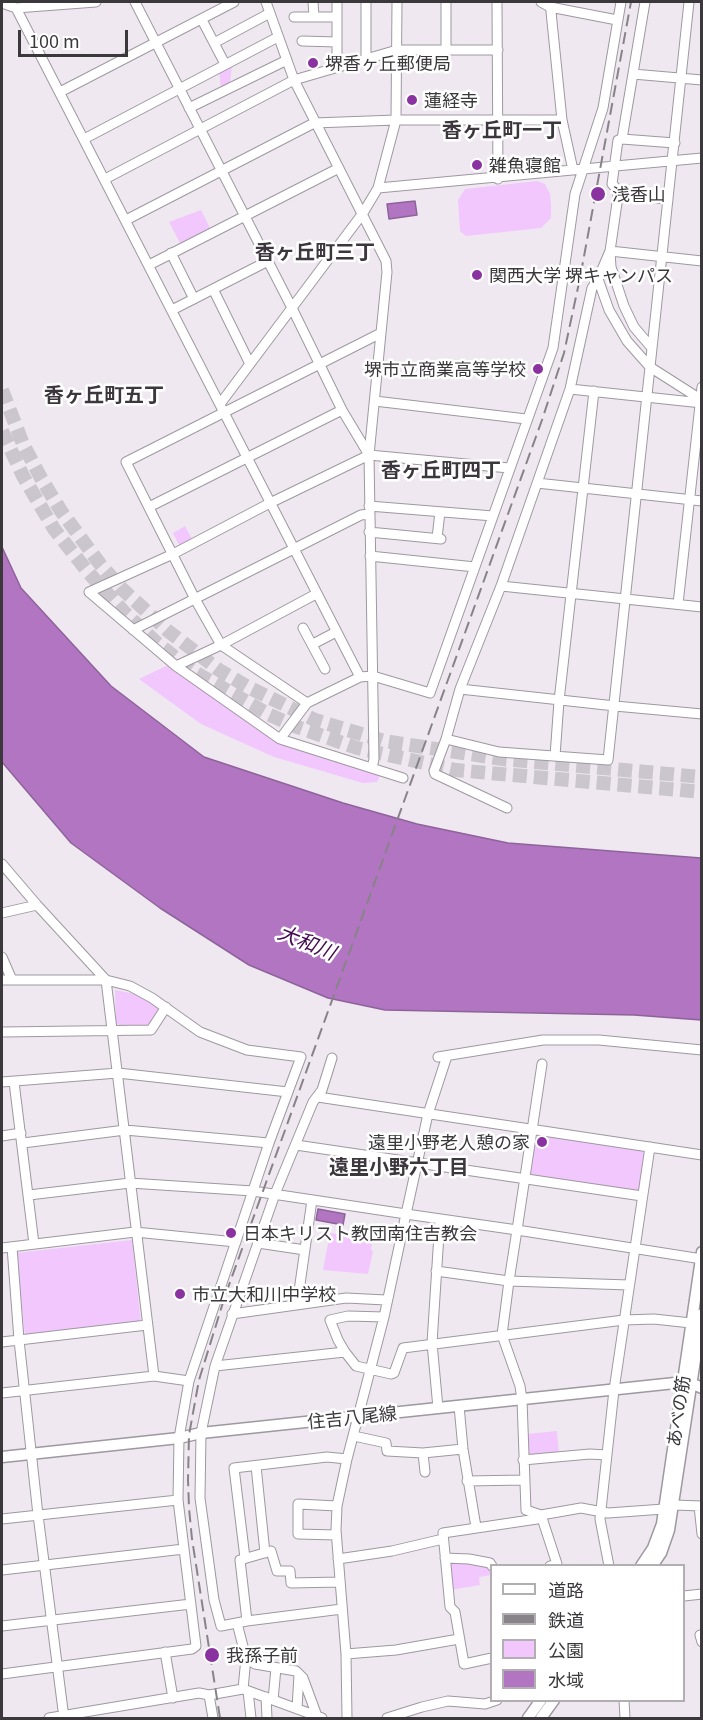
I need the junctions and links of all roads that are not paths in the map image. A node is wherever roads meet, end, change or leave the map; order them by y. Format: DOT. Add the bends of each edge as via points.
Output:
graph roads {
  1 [pos="96,2"];
  2 [pos="135,2"];
  3 [pos="234,2"];
  4 [pos="266,2"];
  5 [pos="313,2"];
  6 [pos="337,2"];
  7 [pos="366,2"];
  8 [pos="397,2"];
  9 [pos="446,2"];
  10 [pos="497,2"];
  11 [pos="541,2"];
  12 [pos="621,2"];
  13 [pos="645,2"];
  14 [pos="689,2"];
  15 [pos="2,3"];
  16 [pos="550,4"];
  17 [pos="16,8"];
  18 [pos="270,13"];
  19 [pos="294,17"];
  20 [pos="314,17"];
  21 [pos="337,17"];
  22 [pos="202,20"];
  23 [pos="617,20"];
  24 [pos="278,37"];
  25 [pos="302,41"];
  26 [pos="337,42"];
  27 [pos="156,44"];
  28 [pos="214,44"];
  29 [pos="397,50"];
  30 [pos="446,50"];
  31 [pos="498,50"];
  32 [pos="366,59"];
  33 [pos="287,60"];
  34 [pos="225,64"];
  35 [pos="338,67"];
  36 [pos="633,74"];
  37 [pos="681,78"];
  38 [pos="294,80"];
  39 [pos="702,80"];
  40 [pos="178,88"];
  41 [pos="60,92"];
  42 [pos="189,108"];
  43 [pos="396,120"];
  44 [pos="499,120"];
  45 [pos="562,120"];
  46 [pos="314,123"];
  47 [pos="200,129"];
  48 [pos="84,139"];
  49 [pos="622,139"];
  50 [pos="675,143"];
  51 [pos="702,158"];
  52 [pos="672,161"];
  53 [pos="615,166"];
  54 [pos="339,168"];
  55 [pos="578,169"];
  56 [pos="221,171"];
  57 [pos="498,178"];
  58 [pos="105,179"];
  59 [pos="378,188"];
  60 [pos="617,189"];
  61 [pos="668,200"];
  62 [pos="363,213"];
  63 [pos="244,215"];
  64 [pos="126,220"];
  65 [pos="610,251"];
  66 [pos="171,253"];
  67 [pos="662,257"];
  68 [pos="268,261"];
  69 [pos="702,261"];
  70 [pos="148,265"];
  71 [pos="598,279"];
  72 [pos="213,289"];
  73 [pos="194,299"];
  74 [pos="292,308"];
  75 [pos="172,310"];
  76 [pos="379,334"];
  77 [pos="651,347"];
  78 [pos="250,364"];
  79 [pos="319,364"];
  80 [pos="650,367"];
  81 [pos="702,387"];
  82 [pos="570,389"];
  83 [pos="594,391"];
  84 [pos="647,398"];
  85 [pos="375,401"];
  86 [pos="701,403"];
  87 [pos="222,408"];
  88 [pos="342,410"];
  89 [pos="526,419"];
  90 [pos="369,455"];
  91 [pos="246,456"];
  92 [pos="509,468"];
  93 [pos="537,483"];
  94 [pos="584,488"];
  95 [pos="636,493"];
  96 [pos="690,500"];
  97 [pos="702,501"];
  98 [pos="270,503"];
  99 [pos="149,507"];
  100 [pos="369,510"];
  101 [pos="440,512"];
  102 [pos="493,516"];
  103 [pos="369,532"];
  104 [pos="295,549"];
  105 [pos="173,554"];
  106 [pos="370,556"];
  107 [pos="475,567"];
  108 [pos="501,586"];
  109 [pos="572,593"];
  110 [pos="316,594"];
  111 [pos="195,598"];
  112 [pos="626,599"];
  113 [pos="678,604"];
  114 [pos="702,607"];
  115 [pos="303,628"];
  116 [pos="133,630"];
  117 [pos="336,632"];
  118 [pos="313,644"];
  119 [pos="221,645"];
  120 [pos="176,666"];
  121 [pos="325,669"];
  122 [pos="373,676"];
  123 [pos="360,677"];
  124 [pos="460,689"];
  125 [pos="559,701"];
  126 [pos="307,703"];
  127 [pos="615,706"];
  128 [pos="702,714"];
  129 [pos="280,739"];
  130 [pos="446,740"];
  131 [pos="555,756"];
  132 [pos="372,768"];
  133 [pos="403,778"];
  134 [pos="507,808"];
  135 [pos="2,864"];
  136 [pos="37,905"];
  137 [pos="2,913"];
  138 [pos="2,957"];
  139 [pos="2,980"];
  140 [pos="12,980"];
  141 [pos="106,980"];
  142 [pos="166,1007"];
  143 [pos="112,1030"];
  144 [pos="2,1032"];
  145 [pos="702,1050"];
  146 [pos="332,1059"];
  147 [pos="542,1064"];
  148 [pos="118,1073"];
  149 [pos="2,1082"];
  150 [pos="14,1082"];
  151 [pos="288,1092"];
  152 [pos="318,1097"];
  153 [pos="428,1114"];
  154 [pos="533,1129"];
  155 [pos="125,1130"];
  156 [pos="2,1136"];
  157 [pos="22,1138"];
  158 [pos="269,1143"];
  159 [pos="296,1145"];
  160 [pos="650,1147"];
  161 [pos="702,1155"];
  162 [pos="417,1162"];
  163 [pos="525,1179"];
  164 [pos="130,1183"];
  165 [pos="258,1192"];
  166 [pos="275,1194"];
  167 [pos="29,1195"];
  168 [pos="642,1196"];
  169 [pos="312,1200"];
  170 [pos="406,1214"];
  171 [pos="440,1219"];
  172 [pos="517,1230"];
  173 [pos="135,1232"];
  174 [pos="236,1242"];
  175 [pos="258,1243"];
  176 [pos="34,1244"];
  177 [pos="12,1247"];
  178 [pos="2,1248"];
  179 [pos="635,1249"];
  180 [pos="305,1250"];
  181 [pos="701,1256"];
  182 [pos="436,1271"];
  183 [pos="509,1281"];
  184 [pos="629,1285"];
  185 [pos="386,1300"];
  186 [pos="297,1305"];
  187 [pos="232,1314"];
  188 [pos="384,1317"];
  189 [pos="624,1320"];
  190 [pos="699,1321"];
  191 [pos="147,1325"];
  192 [pos="502,1335"];
  193 [pos="19,1340"];
  194 [pos="2,1342"];
  195 [pos="432,1343"];
  196 [pos="345,1352"];
  197 [pos="215,1366"];
  198 [pos="369,1370"];
  199 [pos="154,1376"];
  200 [pos="189,1381"];
  201 [pos="692,1385"];
  202 [pos="25,1390"];
  203 [pos="614,1390"];
  204 [pos="2,1393"];
  205 [pos="522,1400"];
  206 [pos="459,1406"];
  207 [pos="438,1408"];
  208 [pos="358,1417"];
  209 [pos="201,1433"];
  210 [pos="354,1436"];
  211 [pos="179,1438"];
  212 [pos="463,1449"];
  213 [pos="32,1453"];
  214 [pos="423,1453"];
  215 [pos="607,1455"];
  216 [pos="2,1457"];
  217 [pos="347,1460"];
  218 [pos="524,1460"];
  219 [pos="256,1466"];
  220 [pos="425,1472"];
  221 [pos="524,1480"];
  222 [pos="467,1482"];
  223 [pos="178,1500"];
  224 [pos="337,1506"];
  225 [pos="700,1506"];
  226 [pos="669,1507"];
  227 [pos="603,1512"];
  228 [pos="38,1515"];
  229 [pos="541,1515"];
  230 [pos="2,1519"];
  231 [pos="476,1527"];
  232 [pos="702,1534"];
  233 [pos="336,1535"];
  234 [pos="443,1539"];
  235 [pos="184,1550"];
  236 [pos="265,1553"];
  237 [pos="245,1558"];
  238 [pos="445,1558"];
  239 [pos="338,1559"];
  240 [pos="491,1564"];
  241 [pos="555,1564"];
  242 [pos="609,1564"];
  243 [pos="642,1564"];
  244 [pos="653,1564"];
  245 [pos="44,1565"];
  246 [pos="2,1570"];
  247 [pos="340,1582"];
  248 [pos="702,1594"];
  249 [pos="685,1596"];
  250 [pos="191,1604"];
  251 [pos="342,1609"];
  252 [pos="51,1621"];
  253 [pos="242,1622"];
  254 [pos="2,1626"];
  255 [pos="459,1639"];
  256 [pos="165,1652"];
  257 [pos="346,1654"];
  258 [pos="246,1658"];
  259 [pos="490,1658"];
  260 [pos="57,1666"];
  261 [pos="276,1668"];
  262 [pos="2,1674"];
  263 [pos="299,1675"];
  264 [pos="246,1690"];
  265 [pos="209,1695"];
  266 [pos="173,1698"];
  267 [pos="269,1698"];
  268 [pos="493,1702"];
  269 [pos="540,1702"];
  270 [pos="553,1702"];
  271 [pos="624,1702"];
  272 [pos="422,1707"];
  273 [pos="297,1708"];
  274 [pos="313,1716"];
  275 [pos="64,1717"];
  276 [pos="49,1719"];
  277 [pos="213,1719"];
  278 [pos="251,1719"];
  279 [pos="267,1719"];
  280 [pos="347,1719"];
  281 [pos="387,1719"];
  282 [pos="424,1719"];
  283 [pos="528,1719"];
  284 [pos="541,1719"];
  285 [pos="625,1719"];
  1 -- 17 [label="street"];
  2 -- 27 [label="street"];
  3 -- 22 [label="street"];
  4 -- 18 [label="street"];
  5 -- 20 [label="street"];
  6 -- 21 [label="street"];
  7 -- 32 [label="street"];
  8 -- 29 [label="street"];
  9 -- 30 [label="street"];
  10 -- 31 [label="street"];
  11 -- 16 [label="street"];
  12 -- 23 [label="street"];
  13 -- 36 [label="street"];
  14 -- 37 [label="street"];
  15 -- 17 [label="street"];
  16 -- 23 [label="street"];
  16 -- 45 [label="street"];
  17 -- 41 [label="street"];
  18 -- 24 [label="street"];
  18 -- 28 [label="street"];
  19 -- 20 [label="street"];
  20 -- 21 [label="street"];
  21 -- 26 [label="street"];
  22 -- 27 [label="street"];
  22 -- 28 [label="street"];
  23 -- 55 [label="street" via="603,108"];
  24 -- 33 [label="street"];
  24 -- 34 [label="street"];
  25 -- 26 [label="street"];
  26 -- 35 [label="street"];
  27 -- 40 [label="street"];
  27 -- 41 [label="street"];
  28 -- 34 [label="street"];
  29 -- 30 [label="street"];
  29 -- 32 [label="street"];
  29 -- 43 [label="street"];
  30 -- 31 [label="street"];
  31 -- 44 [label="street"];
  32 -- 35 [label="street"];
  33 -- 38 [label="street"];
  33 -- 42 [label="street"];
  34 -- 40 [label="street"];
  35 -- 38 [label="street"];
  36 -- 37 [label="street"];
  36 -- 49 [label="street"];
  37 -- 39 [label="street"];
  37 -- 50 [label="street"];
  38 -- 46 [label="street"];
  38 -- 47 [label="street"];
  40 -- 42 [label="street"];
  40 -- 48 [label="street"];
  41 -- 48 [label="street"];
  42 -- 47 [label="street"];
  43 -- 44 [label="street"];
  43 -- 46 [label="street"];
  43 -- 59 [label="street"];
  44 -- 45 [label="street"];
  44 -- 57 [label="street"];
  45 -- 55 [label="street"];
  46 -- 54 [label="street"];
  46 -- 56 [label="street"];
  47 -- 56 [label="street"];
  47 -- 58 [label="street"];
  48 -- 58 [label="street"];
  49 -- 50 [label="street"];
  49 -- 53 [label="street" via="618,140"];
  50 -- 52 [label="street"];
  51 -- 52 [label="street"];
  52 -- 53 [label="street"];
  52 -- 61 [label="street"];
  53 -- 55 [label="street"];
  53 -- 60 [label="street" via="612,184"];
  54 -- 62 [label="street"];
  54 -- 63 [label="street"];
  55 -- 57 [label="street"];
  55 -- 89 [label="street" via="553,348"];
  56 -- 63 [label="street"];
  56 -- 64 [label="street"];
  57 -- 59 [label="street"];
  58 -- 64 [label="street"];
  59 -- 62 [label="street"];
  60 -- 61 [label="street"];
  60 -- 65 [label="street"];
  61 -- 67 [label="street"];
  62 -- 74 [label="street"];
  62 -- 76 [label="street" via="386,261"];
  63 -- 66 [label="street"];
  63 -- 68 [label="street"];
  64 -- 70 [label="street"];
  65 -- 67 [label="street"];
  65 -- 71 [label="street"];
  65 -- 77 [label="street" via="624,306 634,327"];
  66 -- 70 [label="street"];
  66 -- 73 [label="street"];
  67 -- 69 [label="street"];
  67 -- 77 [label="street"];
  68 -- 72 [label="street"];
  68 -- 74 [label="street"];
  70 -- 75 [label="street"];
  71 -- 80 [label="street" via="627,341"];
  71 -- 82 [label="street" via="592,288"];
  72 -- 73 [label="street"];
  72 -- 78 [label="street"];
  73 -- 75 [label="street"];
  74 -- 78 [label="street"];
  74 -- 79 [label="street"];
  75 -- 87 [label="street"];
  76 -- 79 [label="street"];
  76 -- 85 [label="street"];
  77 -- 80 [label="street"];
  78 -- 87 [label="street"];
  79 -- 87 [label="street"];
  79 -- 88 [label="street"];
  80 -- 84 [label="street"];
  80 -- 86 [label="street"];
  81 -- 86 [label="street"];
  82 -- 83 [label="street"];
  82 -- 93 [label="street"];
  83 -- 84 [label="street"];
  83 -- 94 [label="street"];
  84 -- 86 [label="street"];
  84 -- 95 [label="street"];
  85 -- 89 [label="street"];
  85 -- 90 [label="street"];
  86 -- 96 [label="street"];
  87 -- 91 [label="street"];
  87 -- 99 [label="street" via="126,462"];
  88 -- 90 [label="street"];
  88 -- 91 [label="street"];
  89 -- 92 [label="street"];
  90 -- 92 [label="street"];
  90 -- 98 [label="street"];
  90 -- 100 [label="street"];
  91 -- 98 [label="street"];
  91 -- 99 [label="street"];
  92 -- 102 [label="street"];
  93 -- 94 [label="street"];
  93 -- 108 [label="street"];
  94 -- 95 [label="street"];
  94 -- 109 [label="street"];
  95 -- 96 [label="street"];
  95 -- 112 [label="street"];
  96 -- 97 [label="street"];
  96 -- 113 [label="street"];
  98 -- 104 [label="street"];
  98 -- 105 [label="street"];
  99 -- 105 [label="street"];
  100 -- 101 [label="street"];
  100 -- 103 [label="street"];
  100 -- 104 [label="street"];
  101 -- 102 [label="street"];
  101 -- 103 [label="street" via="439,538"];
  102 -- 107 [label="street"];
  103 -- 106 [label="street"];
  104 -- 110 [label="street"];
  104 -- 111 [label="street"];
  105 -- 111 [label="street"];
  105 -- 116 [label="street" via="89,592"];
  106 -- 107 [label="street"];
  106 -- 122 [label="street"];
  107 -- 122 [label="street" via="430,693"];
  108 -- 109 [label="street"];
  108 -- 124 [label="street"];
  109 -- 112 [label="street"];
  109 -- 125 [label="street"];
  110 -- 117 [label="street"];
  110 -- 119 [label="street"];
  111 -- 116 [label="street"];
  111 -- 119 [label="street"];
  112 -- 113 [label="street"];
  112 -- 127 [label="street"];
  113 -- 114 [label="street"];
  115 -- 118 [label="street"];
  116 -- 120 [label="street"];
  117 -- 118 [label="street"];
  117 -- 123 [label="street"];
  118 -- 121 [label="street"];
  119 -- 120 [label="street"];
  119 -- 126 [label="street"];
  120 -- 129 [label="street"];
  122 -- 123 [label="street"];
  122 -- 132 [label="street"];
  123 -- 126 [label="street"];
  124 -- 125 [label="street"];
  124 -- 130 [label="street"];
  125 -- 127 [label="street"];
  125 -- 131 [label="street"];
  126 -- 129 [label="street"];
  127 -- 128 [label="street"];
  127 -- 131 [label="street" via="608,760"];
  129 -- 132 [label="street"];
  130 -- 131 [label="street" via="499,752"];
  130 -- 134 [label="street" via="435,774"];
  132 -- 133 [label="street"];
  135 -- 136 [label="street"];
  136 -- 137 [label="street"];
  136 -- 141 [label="street"];
  138 -- 140 [label="street"];
  139 -- 140 [label="street"];
  140 -- 141 [label="street"];
  141 -- 142 [label="street" via="130,986"];
  141 -- 143 [label="street"];
  142 -- 143 [label="street" via="151,1030"];
  142 -- 151 [label="street" via="200,1032 247,1050 301,1057"];
  143 -- 144 [label="street"];
  143 -- 148 [label="street"];
  145 -- 153 [label="street" via="600,1040 543,1040 443,1057"];
  146 -- 152 [label="street"];
  147 -- 154 [label="street"];
  148 -- 150 [label="street"];
  148 -- 151 [label="street"];
  148 -- 155 [label="street"];
  149 -- 150 [label="street"];
  150 -- 157 [label="street"];
  151 -- 158 [label="street"];
  152 -- 153 [label="street"];
  152 -- 159 [label="street"];
  153 -- 154 [label="street"];
  153 -- 162 [label="street"];
  154 -- 160 [label="street"];
  154 -- 163 [label="street"];
  155 -- 157 [label="street"];
  155 -- 158 [label="street"];
  155 -- 164 [label="street"];
  156 -- 157 [label="street"];
  157 -- 167 [label="street"];
  158 -- 165 [label="street"];
  159 -- 162 [label="street"];
  159 -- 166 [label="street"];
  160 -- 161 [label="street"];
  160 -- 168 [label="street"];
  162 -- 163 [label="street"];
  162 -- 170 [label="street"];
  163 -- 168 [label="street"];
  163 -- 172 [label="street"];
  164 -- 165 [label="street"];
  164 -- 167 [label="street"];
  164 -- 173 [label="street"];
  165 -- 166 [label="street"];
  165 -- 174 [label="street"];
  166 -- 169 [label="street"];
  166 -- 175 [label="street"];
  167 -- 176 [label="street"];
  168 -- 179 [label="street"];
  169 -- 170 [label="street"];
  169 -- 180 [label="street"];
  170 -- 171 [label="street"];
  170 -- 185 [label="street"];
  171 -- 172 [label="street"];
  171 -- 182 [label="street"];
  172 -- 179 [label="street"];
  172 -- 183 [label="street"];
  173 -- 174 [label="street"];
  173 -- 176 [label="street"];
  173 -- 191 [label="street"];
  174 -- 200 [label="street"];
  175 -- 180 [label="street"];
  175 -- 187 [label="street"];
  176 -- 177 [label="street"];
  177 -- 178 [label="street"];
  177 -- 193 [label="street"];
  179 -- 181 [label="street"];
  179 -- 184 [label="street"];
  180 -- 186 [label="street"];
  181 -- 190 [label="main road, あべの筋"];
  182 -- 183 [label="street"];
  182 -- 195 [label="street"];
  183 -- 184 [label="street"];
  183 -- 192 [label="street"];
  184 -- 189 [label="street"];
  185 -- 186 [label="street" via="346,1298"];
  185 -- 188 [label="street"];
  186 -- 187 [label="street"];
  187 -- 197 [label="street"];
  188 -- 196 [label="street" via="330,1320"];
  188 -- 198 [label="street"];
  189 -- 190 [label="street"];
  189 -- 192 [label="street"];
  189 -- 203 [label="street"];
  190 -- 201 [label="main road, あべの筋"];
  191 -- 193 [label="street"];
  191 -- 199 [label="street"];
  192 -- 195 [label="street"];
  192 -- 205 [label="street"];
  193 -- 194 [label="street"];
  193 -- 202 [label="street"];
  195 -- 198 [label="street" via="403,1348 394,1373"];
  195 -- 207 [label="street"];
  196 -- 197 [label="street"];
  196 -- 198 [label="street" via="356,1366"];
  197 -- 209 [label="street"];
  198 -- 208 [label="street"];
  199 -- 200 [label="street"];
  199 -- 202 [label="street"];
  200 -- 211 [label="street"];
  201 -- 203 [label="main road, 住吉八尾線"];
  201 -- 226 [label="main road, あべの筋"];
  202 -- 204 [label="street"];
  202 -- 213 [label="street"];
  203 -- 205 [label="main road, 住吉八尾線"];
  203 -- 215 [label="street"];
  205 -- 206 [label="main road, 住吉八尾線"];
  205 -- 218 [label="street"];
  206 -- 207 [label="main road, 住吉八尾線"];
  206 -- 212 [label="street"];
  207 -- 208 [label="main road, 住吉八尾線"];
  208 -- 209 [label="main road, 住吉八尾線"];
  208 -- 210 [label="street"];
  209 -- 211 [label="main road, 住吉八尾線"];
  209 -- 253 [label="street" via="200,1498 214,1600 221,1626"];
  210 -- 214 [label="street" via="386,1443 387,1451"];
  210 -- 217 [label="street"];
  211 -- 213 [label="main road, 住吉八尾線"];
  211 -- 223 [label="street"];
  212 -- 214 [label="street"];
  212 -- 222 [label="street"];
  213 -- 216 [label="main road, 住吉八尾線"];
  213 -- 228 [label="street"];
  214 -- 220 [label="street"];
  215 -- 218 [label="street"];
  215 -- 227 [label="street"];
  217 -- 219 [label="street" via="327,1457"];
  217 -- 224 [label="street"];
  218 -- 221 [label="street"];
  219 -- 236 [label="street"];
  219 -- 237 [label="street" via="234,1468"];
  221 -- 222 [label="street"];
  221 -- 229 [label="street" via="526,1510"];
  222 -- 231 [label="street"];
  223 -- 228 [label="street"];
  223 -- 235 [label="street"];
  224 -- 233 [label="street"];
  224 -- 233 [label="street" via="297,1504 298,1534"];
  225 -- 226 [label="street"];
  225 -- 232 [label="street"];
  226 -- 227 [label="street"];
  226 -- 243 [label="main road, あべの筋" via="656,1542"];
  226 -- 244 [label="main road, あべの筋" via="664,1545"];
  227 -- 229 [label="street" via="580,1508"];
  227 -- 242 [label="street" via="600,1519"];
  228 -- 230 [label="street"];
  228 -- 245 [label="street"];
  229 -- 231 [label="street" via="537,1519"];
  229 -- 241 [label="street"];
  231 -- 234 [label="street" via="442,1533"];
  233 -- 239 [label="street"];
  234 -- 238 [label="street"];
  234 -- 239 [label="street"];
  235 -- 245 [label="street"];
  235 -- 250 [label="street"];
  236 -- 237 [label="street"];
  236 -- 247 [label="street" via="271,1551 277,1571 290,1571 291,1582"];
  237 -- 253 [label="street" via="240,1560"];
  238 -- 240 [label="street"];
  238 -- 255 [label="street" via="450,1607 455,1612"];
  239 -- 247 [label="street"];
  245 -- 246 [label="street"];
  245 -- 252 [label="street"];
  247 -- 251 [label="street"];
  248 -- 249 [label="street"];
  250 -- 252 [label="street"];
  250 -- 256 [label="street" via="196,1646"];
  251 -- 253 [label="street"];
  251 -- 257 [label="street"];
  252 -- 254 [label="street"];
  252 -- 260 [label="street"];
  253 -- 258 [label="street"];
  255 -- 257 [label="street"];
  255 -- 259 [label="street" via="464,1664"];
  256 -- 260 [label="street"];
  256 -- 266 [label="street"];
  257 -- 280 [label="street"];
  258 -- 261 [label="street"];
  258 -- 264 [label="street"];
  260 -- 262 [label="street"];
  260 -- 275 [label="street"];
  261 -- 263 [label="street"];
  261 -- 267 [label="street"];
  263 -- 273 [label="street"];
  263 -- 274 [label="street"];
  264 -- 265 [label="street"];
  264 -- 267 [label="street"];
  264 -- 278 [label="street"];
  265 -- 266 [label="street"];
  265 -- 277 [label="street"];
  266 -- 275 [label="street"];
  267 -- 273 [label="street"];
  267 -- 279 [label="street"];
  268 -- 272 [label="street" via="448,1701"];
  269 -- 283 [label="main road"];
  270 -- 284 [label="main road"];
  271 -- 285 [label="street"];
  272 -- 281 [label="street"];
  272 -- 282 [label="street"];
  273 -- 274 [label="street"];
  275 -- 276 [label="street"];
}
